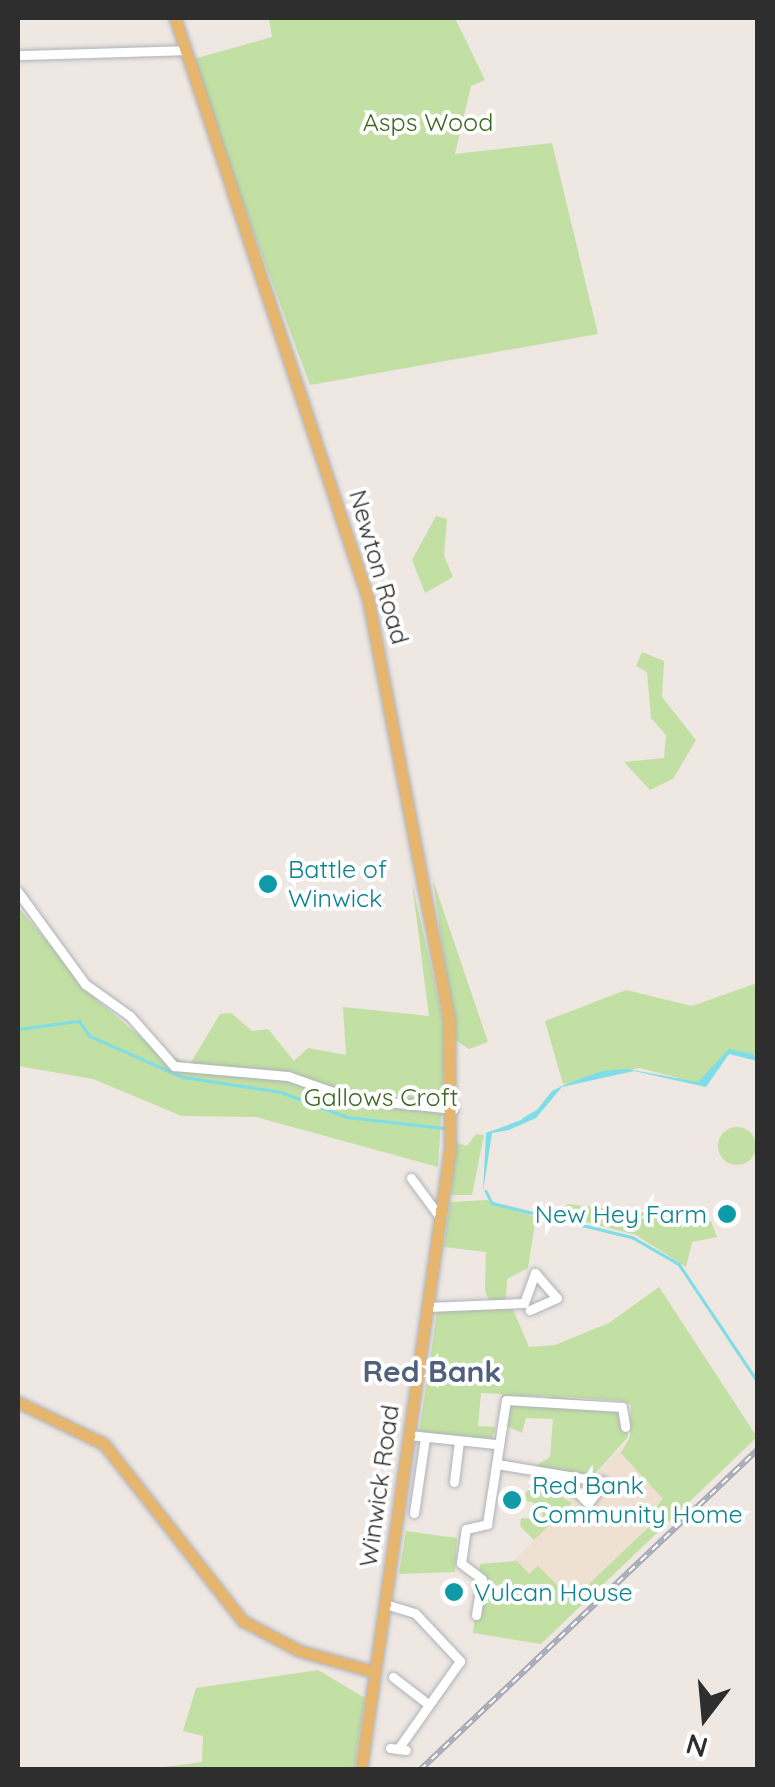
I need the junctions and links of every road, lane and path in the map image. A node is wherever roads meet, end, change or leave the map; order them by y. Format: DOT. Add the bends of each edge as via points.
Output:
graph roads {
  1 [pos="175,18"];
  2 [pos="186,50"];
  3 [pos="20,56"];
  4 [pos="18,892"];
  5 [pos="453,1109"];
  6 [pos="450,1148"];
  7 [pos="411,1178"];
  8 [pos="440,1217"];
  9 [pos="428,1307"];
  10 [pos="530,1310"];
  11 [pos="18,1402"];
  12 [pos="625,1427"];
  13 [pos="409,1435"];
  14 [pos="425,1438"];
  15 [pos="459,1441"];
  16 [pos="496,1444"];
  17 [pos="497,1464"];
  18 [pos="565,1478"];
  19 [pos="454,1482"];
  20 [pos="414,1513"];
  21 [pos="385,1604"];
  22 [pos="476,1615"];
  23 [pos="460,1662"];
  24 [pos="473,1662"];
  25 [pos="376,1667"];
  26 [pos="393,1677"];
  27 [pos="428,1704"];
  28 [pos="398,1749"];
  29 [pos="361,1770"];
  1 -- 2 [label="main road, Newton Road"];
  2 -- 3 [label="street"];
  2 -- 5 [label="main road, Newton Road" via="374,621 446,995"];
  4 -- 5 [label="street" via="85,984 130,1016 174,1066 288,1076 350,1098"];
  5 -- 6 [label="main road, Newton Road"];
  6 -- 8 [label="main road, Winwick Road"];
  7 -- 8 [label="street"];
  8 -- 9 [label="main road, Winwick Road"];
  9 -- 10 [label="street" via="524,1303 535,1273 557,1298"];
  9 -- 13 [label="main road, Winwick Road"];
  11 -- 25 [label="main road" via="104,1444 243,1621 300,1651"];
  12 -- 16 [label="street" via="622,1407 506,1400"];
  13 -- 14 [label="street"];
  13 -- 21 [label="main road, Winwick Road"];
  14 -- 15 [label="street"];
  14 -- 20 [label="street"];
  15 -- 16 [label="street"];
  15 -- 19 [label="street"];
  16 -- 17 [label="street"];
  17 -- 18 [label="street"];
  17 -- 22 [label="street" via="487,1524 466,1528 461,1563 482,1579"];
  21 -- 23 [label="street" via="416,1613"];
  21 -- 25 [label="main road, Winwick Road"];
  23 -- 24 [label="street"];
  23 -- 27 [label="street"];
  25 -- 29 [label="main road, Winwick Road"];
  26 -- 27 [label="street"];
  27 -- 28 [label="street"];
}
